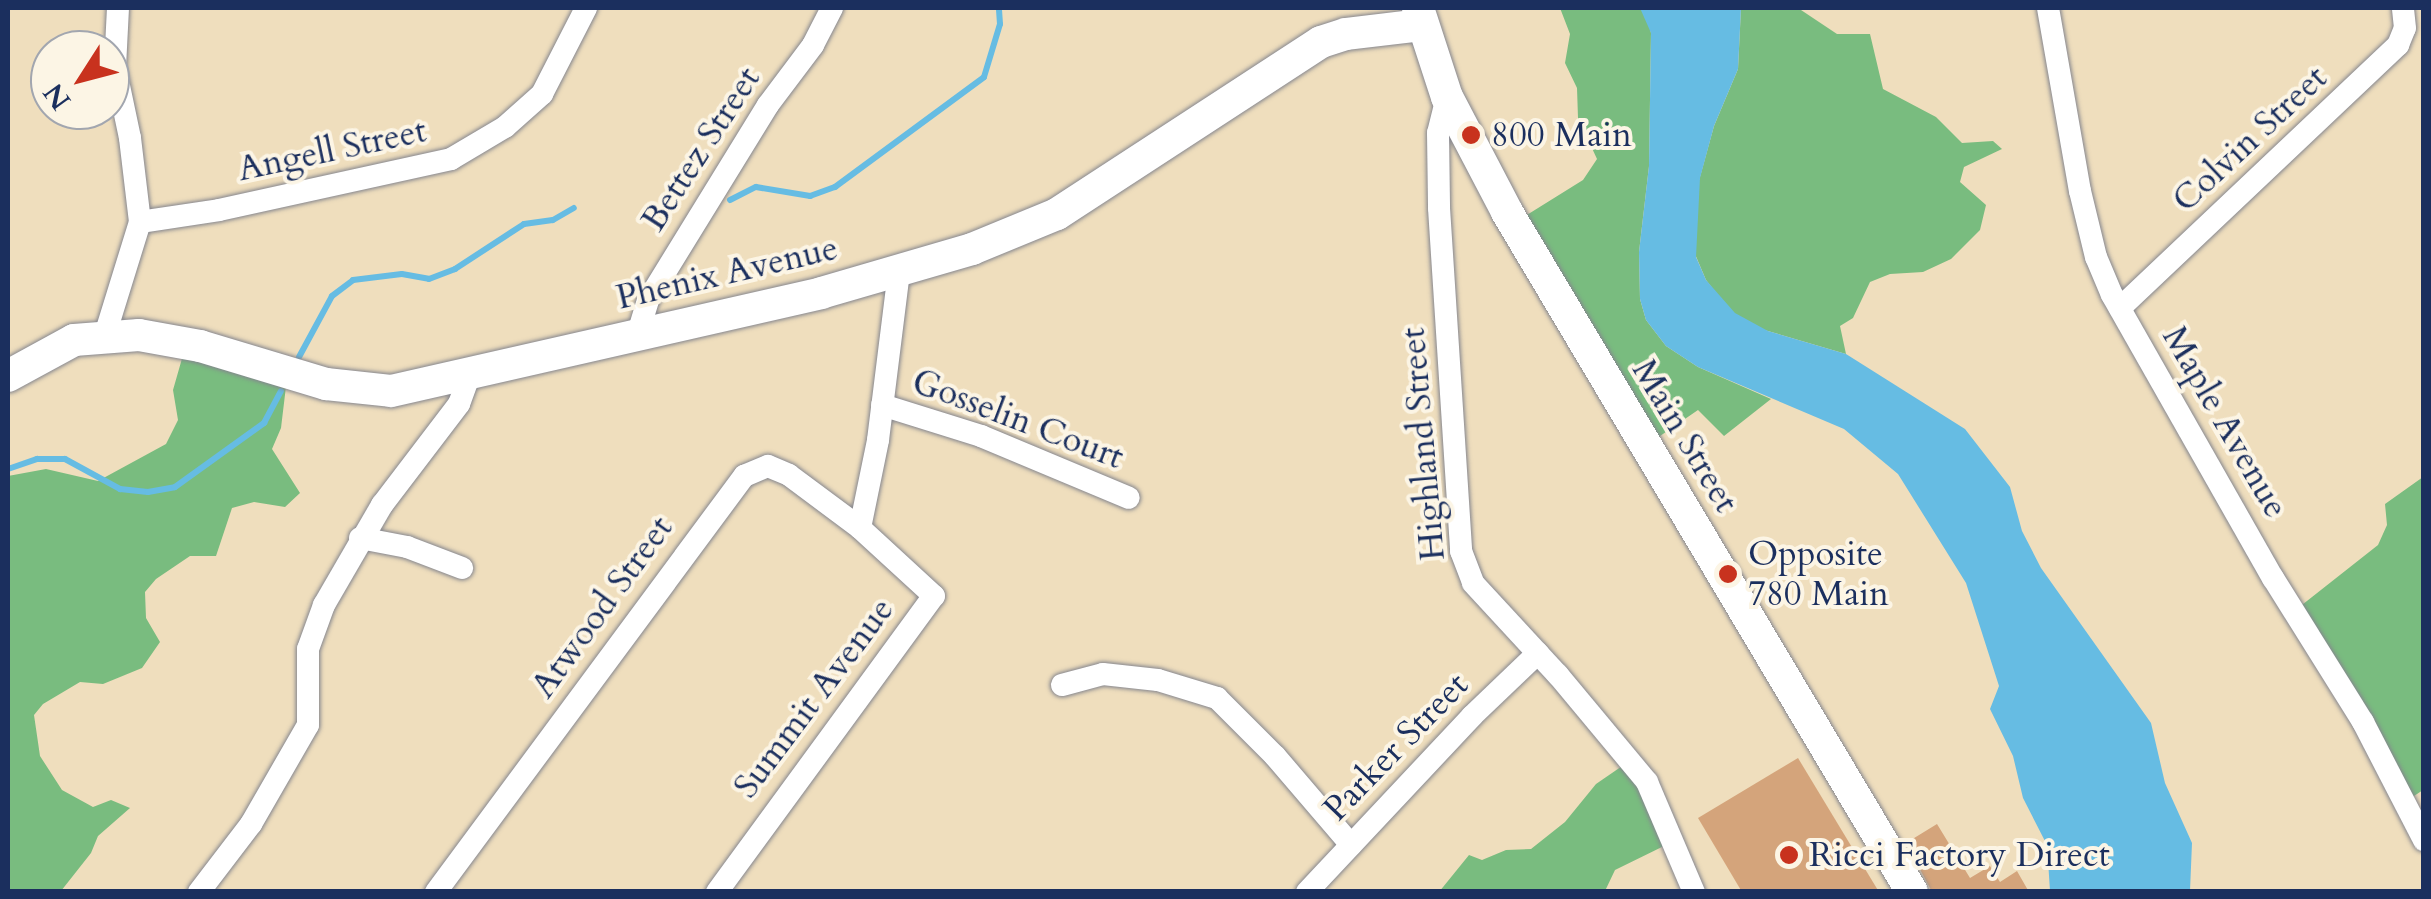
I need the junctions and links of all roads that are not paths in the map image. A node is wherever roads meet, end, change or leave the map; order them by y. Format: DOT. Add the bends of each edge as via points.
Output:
graph roads {
  1 [pos="118,8"];
  2 [pos="586,8"];
  3 [pos="832,8"];
  4 [pos="2048,8"];
  5 [pos="2403,8"];
  6 [pos="1420,16"];
  7 [pos="1448,97"];
  8 [pos="140,222"];
  9 [pos="899,271"];
  10 [pos="2120,308"];
  11 [pos="638,333"];
  12 [pos="106,335"];
  13 [pos="8,376"];
  14 [pos="469,376"];
  15 [pos="882,405"];
  16 [pos="1129,498"];
  17 [pos="860,528"];
  18 [pos="360,538"];
  19 [pos="462,568"];
  20 [pos="1538,653"];
  21 [pos="1062,685"];
  22 [pos="2424,840"];
  23 [pos="1352,845"];
  24 [pos="199,892"];
  25 [pos="436,892"];
  26 [pos="717,892"];
  27 [pos="1307,892"];
  28 [pos="1694,892"];
  29 [pos="1912,892"];
  1 -- 8 [label="street" via="114,67"];
  2 -- 8 [label="street, Angell Street" via="542,94 513,122 451,159"];
  3 -- 11 [label="street, Bettez Street" via="648,300"];
  4 -- 10 [label="street, Maple Avenue" via="2087,220"];
  5 -- 10 [label="street, Colvin Street" via="2398,45"];
  6 -- 7 [label="main road, Main Street"];
  6 -- 9 [label="main road, Phenix Avenue" via="1321,42 1057,214"];
  7 -- 20 [label="street, Highland Street" via="1438,133 1439,208 1461,551 1474,583"];
  7 -- 29 [label="main road, Main Street" via="1623,411"];
  8 -- 12 [label="street"];
  9 -- 11 [label="main road, Phenix Avenue"];
  9 -- 15 [label="street"];
  10 -- 22 [label="street, Maple Avenue" via="2372,737"];
  11 -- 14 [label="main road, Phenix Avenue"];
  12 -- 13 [label="main road, Phenix Avenue" via="74,340"];
  12 -- 14 [label="main road, Phenix Avenue" via="164,338 354,388 390,391"];
  14 -- 18 [label="street" via="460,404"];
  15 -- 16 [label="street, Gosselin Court" via="986,438"];
  15 -- 17 [label="street"];
  17 -- 25 [label="street, Atwood Street" via="779,470 768,466 744,476"];
  17 -- 26 [label="street, Summit Avenue" via="934,596"];
  18 -- 19 [label="street"];
  18 -- 24 [label="street" via="308,649 308,725 251,824"];
  20 -- 23 [label="street, Parker Street"];
  20 -- 28 [label="street, Highland Street" via="1647,782"];
  21 -- 23 [label="street" via="1103,674 1158,680 1217,698"];
  23 -- 27 [label="street, Parker Street"];
}
